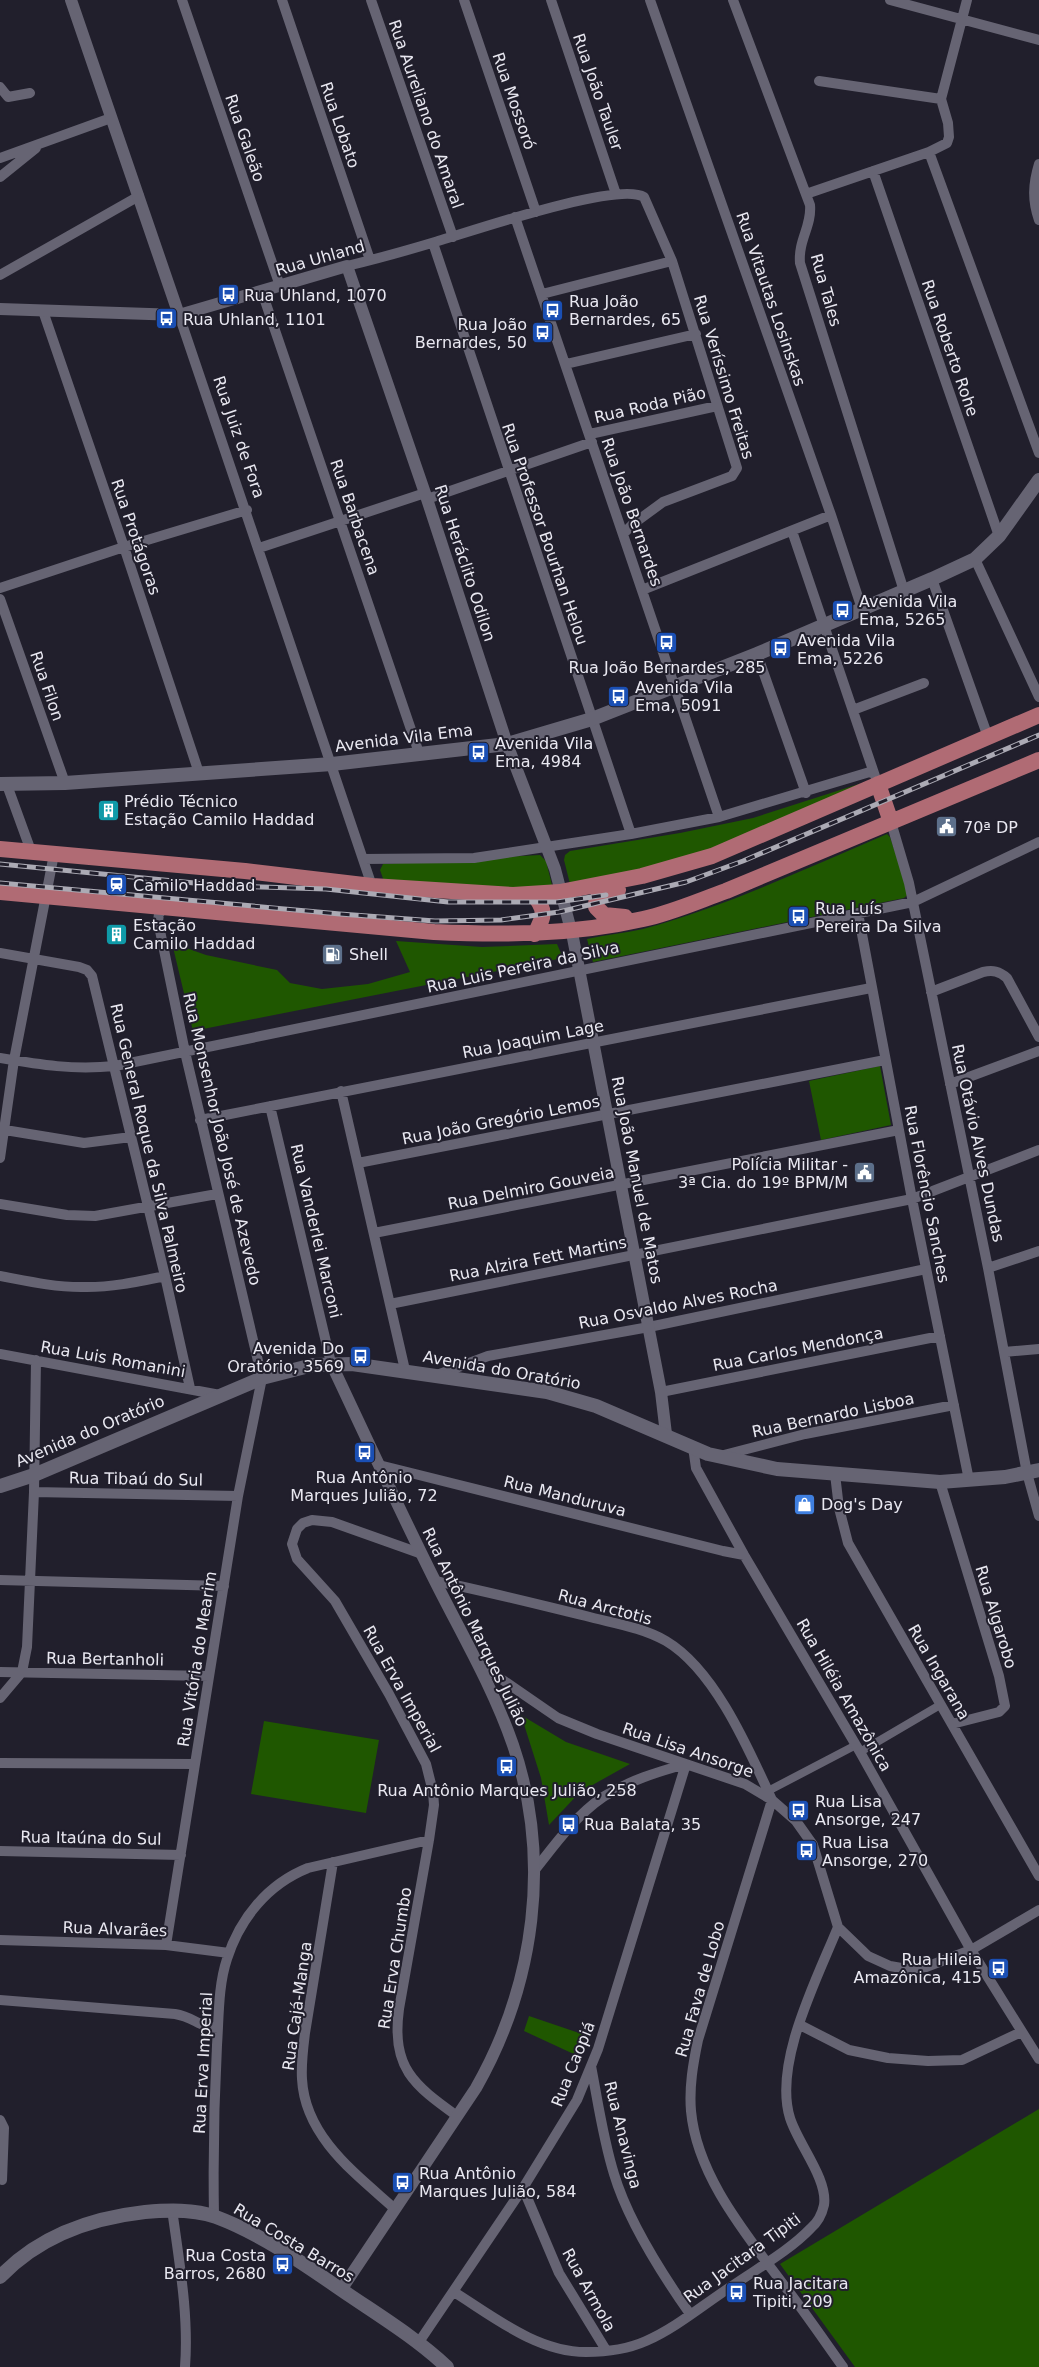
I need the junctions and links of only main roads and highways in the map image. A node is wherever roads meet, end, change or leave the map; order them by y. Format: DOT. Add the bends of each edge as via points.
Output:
graph roads {
  1 [pos="1039,480"];
  2 [pos="1039,716"];
  3 [pos="1039,760"];
  4 [pos="872,781"];
  5 [pos="4,784"];
  6 [pos="891,822"];
  7 [pos="0,849"];
  8 [pos="712,856"];
  9 [pos="0,892"];
  10 [pos="533,894"];
  11 [pos="643,919"];
  12 [pos="534,934"];
  13 [pos="1033,1472"];
  14 [pos="0,1486"];
  15 [pos="0,2277"];
  16 [pos="446,2367"];
  1 -- 5 [label="main road, Avenida Vila Ema" via="999,536 975,559 757,654 592,719 507,744 332,764 65,783"];
  2 -- 4 [label="main road"];
  3 -- 6 [label="main road"];
  4 -- 6 [label="main road"];
  4 -- 8 [label="main road"];
  6 -- 11 [label="main road" via="726,891"];
  7 -- 10 [label="main road" via="372,886"];
  8 -- 10 [label="main road" via="642,876 563,892"];
  8 -- 11 [label="main road" via="604,893 596,900 596,907 604,915"];
  9 -- 12 [label="main road" via="434,932"];
  10 -- 12 [label="main road" via="543,911"];
  11 -- 12 [label="main road" via="572,932"];
  13 -- 14 [label="main road, Avenida do Oratório" via="940,1482 777,1469 718,1456 570,1398 405,1370 331,1363 262,1378 34,1475"];
  15 -- 16 [label="main road, Rua Costa Barros" via="43,2243 118,2215 172,2209 214,2216 254,2235 341,2290 419,2342"];
}
